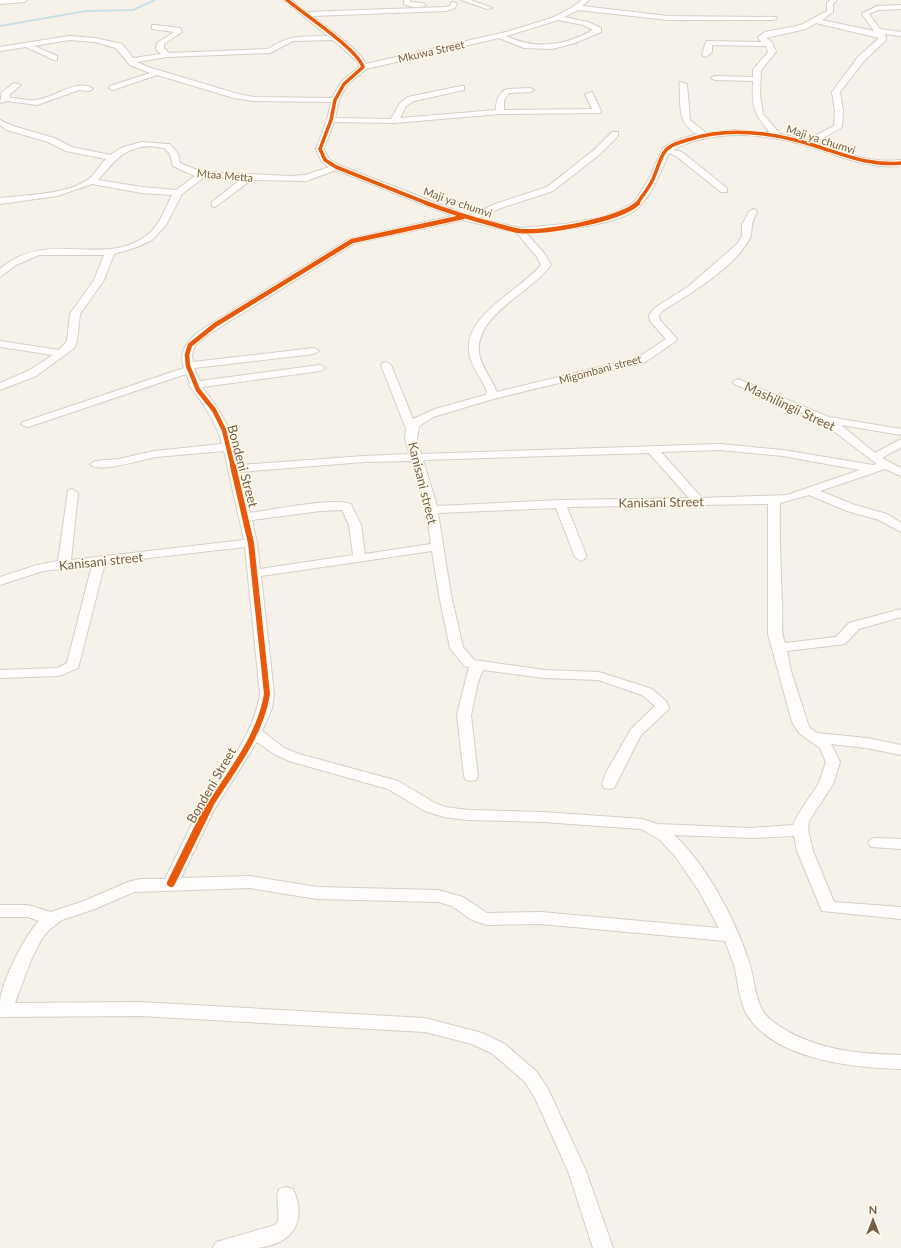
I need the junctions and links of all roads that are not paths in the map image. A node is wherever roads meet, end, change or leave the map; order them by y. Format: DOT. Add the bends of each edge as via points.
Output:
graph roads {
  1 [pos="24,0"];
  2 [pos="304,0"];
  3 [pos="407,0"];
  4 [pos="463,0"];
  5 [pos="586,0"];
  6 [pos="834,0"];
  7 [pos="287,1"];
  8 [pos="1,2"];
  9 [pos="872,2"];
  10 [pos="454,3"];
  11 [pos="883,7"];
  12 [pos="901,7"];
  13 [pos="490,8"];
  14 [pos="579,8"];
  15 [pos="305,14"];
  16 [pos="556,18"];
  17 [pos="774,18"];
  18 [pos="814,20"];
  19 [pos="155,27"];
  20 [pos="880,33"];
  21 [pos="901,34"];
  22 [pos="498,35"];
  23 [pos="333,38"];
  24 [pos="769,44"];
  25 [pos="29,46"];
  26 [pos="0,49"];
  27 [pos="167,54"];
  28 [pos="706,55"];
  29 [pos="54,58"];
  30 [pos="131,60"];
  31 [pos="363,67"];
  32 [pos="156,73"];
  33 [pos="715,78"];
  34 [pos="756,79"];
  35 [pos="683,84"];
  36 [pos="17,85"];
  37 [pos="113,88"];
  38 [pos="461,88"];
  39 [pos="89,89"];
  40 [pos="530,90"];
  41 [pos="589,94"];
  42 [pos="6,100"];
  43 [pos="335,100"];
  44 [pos="500,112"];
  45 [pos="0,116"];
  46 [pos="331,120"];
  47 [pos="394,121"];
  48 [pos="615,134"];
  49 [pos="776,135"];
  50 [pos="706,136"];
  51 [pos="808,143"];
  52 [pos="666,150"];
  53 [pos="111,158"];
  54 [pos="901,163"];
  55 [pos="336,167"];
  56 [pos="201,174"];
  57 [pos="248,178"];
  58 [pos="92,182"];
  59 [pos="724,190"];
  60 [pos="178,193"];
  61 [pos="0,201"];
  62 [pos="215,204"];
  63 [pos="753,212"];
  64 [pos="466,218"];
  65 [pos="520,231"];
  66 [pos="110,252"];
  67 [pos="0,274"];
  68 [pos="0,344"];
  69 [pos="314,351"];
  70 [pos="60,354"];
  71 [pos="386,365"];
  72 [pos="189,368"];
  73 [pos="320,368"];
  74 [pos="738,382"];
  75 [pos="194,384"];
  76 [pos="0,387"];
  77 [pos="489,397"];
  78 [pos="823,418"];
  79 [pos="27,424"];
  80 [pos="411,428"];
  81 [pos="901,432"];
  82 [pos="901,442"];
  83 [pos="228,447"];
  84 [pos="652,449"];
  85 [pos="417,458"];
  86 [pos="96,464"];
  87 [pos="878,464"];
  88 [pos="234,469"];
  89 [pos="901,473"];
  90 [pos="809,491"];
  91 [pos="72,493"];
  92 [pos="774,500"];
  93 [pos="698,501"];
  94 [pos="560,504"];
  95 [pos="432,510"];
  96 [pos="245,517"];
  97 [pos="901,528"];
  98 [pos="251,543"];
  99 [pos="438,548"];
  100 [pos="581,557"];
  101 [pos="359,558"];
  102 [pos="100,560"];
  103 [pos="64,564"];
  104 [pos="255,573"];
  105 [pos="0,581"];
  106 [pos="901,613"];
  107 [pos="780,648"];
  108 [pos="476,666"];
  109 [pos="0,674"];
  110 [pos="255,733"];
  111 [pos="815,737"];
  112 [pos="901,750"];
  113 [pos="471,776"];
  114 [pos="609,784"];
  115 [pos="657,829"];
  116 [pos="800,830"];
  117 [pos="876,843"];
  118 [pos="901,844"];
  119 [pos="171,883"];
  120 [pos="0,911"];
  121 [pos="901,913"];
  122 [pos="52,919"];
  123 [pos="729,935"];
  124 [pos="2,1009"];
  125 [pos="901,1062"];
  126 [pos="286,1195"];
  127 [pos="224,1248"];
  128 [pos="603,1248"];
  1 -- 8 [label="street"];
  2 -- 7 [label="street"];
  3 -- 10 [label="street" via="406,3 412,5"];
  4 -- 10 [label="street"];
  4 -- 13 [label="street"];
  5 -- 14 [label="street, Mkuwa Street"];
  6 -- 18 [label="street" via="830,3 830,12"];
  7 -- 15 [label="street"];
  9 -- 11 [label="street"];
  10 -- 15 [label="street" via="453,6 444,9"];
  11 -- 12 [label="street"];
  11 -- 20 [label="street" via="865,14"];
  14 -- 16 [label="street, Mkuwa Street"];
  14 -- 17 [label="street" via="647,19"];
  15 -- 23 [label="street"];
  16 -- 22 [label="street, Mkuwa Street"];
  16 -- 22 [label="street, Mkuwa Street" via="596,27 598,30 567,44 537,47 524,46"];
  18 -- 20 [label="street"];
  18 -- 24 [label="street" via="798,29 764,35 762,39"];
  19 -- 27 [label="street" via="178,30 161,43 160,49"];
  20 -- 21 [label="street"];
  20 -- 51 [label="street" via="881,40 861,59 836,92 838,127"];
  22 -- 31 [label="street, Mkuwa Street"];
  23 -- 27 [label="street" via="292,39 270,51"];
  23 -- 31 [label="street" via="356,56"];
  24 -- 28 [label="street" via="709,43"];
  24 -- 34 [label="street" via="772,52 757,70"];
  25 -- 26 [label="street"];
  25 -- 29 [label="street"];
  25 -- 30 [label="street" via="78,38 113,44"];
  27 -- 30 [label="street"];
  30 -- 32 [label="street" via="137,66"];
  31 -- 43 [label="street, Maji ya chumvi" via="344,84"];
  32 -- 37 [label="street"];
  32 -- 43 [label="street" via="254,99"];
  33 -- 34 [label="street"];
  34 -- 49 [label="street" via="756,103 759,114"];
  35 -- 50 [label="street" via="686,121 694,130"];
  36 -- 42 [label="street" via="5,94"];
  38 -- 47 [label="street" via="411,99 403,104"];
  39 -- 42 [label="street" via="78,88 38,103"];
  40 -- 44 [label="street" via="507,91 500,100"];
  41 -- 44 [label="street" via="597,112"];
  42 -- 45 [label="street"];
  43 -- 46 [label="street, Maji ya chumvi"];
  44 -- 47 [label="street"];
  45 -- 53 [label="street" via="1,124 10,128 45,138 69,149"];
  46 -- 47 [label="street"];
  46 -- 55 [label="street, Maji ya chumvi" via="320,148 325,160"];
  48 -- 64 [label="street" via="597,152 550,189"];
  49 -- 50 [label="street, Maji ya chumvi" via="749,133"];
  49 -- 51 [label="street, Maji ya chumvi"];
  50 -- 52 [label="street, Maji ya chumvi"];
  51 -- 54 [label="street, Maji ya chumvi" via="866,164"];
  52 -- 59 [label="street" via="679,154"];
  52 -- 65 [label="street, Maji ya chumvi" via="652,181 637,204 622,213 565,227"];
  53 -- 56 [label="street, Mtaa Metta" via="133,146 160,144 171,149 176,164 181,168"];
  53 -- 58 [label="street, Mtaa Metta"];
  55 -- 57 [label="street, Mtaa Metta" via="306,178"];
  55 -- 64 [label="street, Maji ya chumvi"];
  56 -- 57 [label="street, Mtaa Metta"];
  56 -- 60 [label="street"];
  57 -- 62 [label="street"];
  58 -- 60 [label="street"];
  58 -- 61 [label="street" via="72,189"];
  60 -- 66 [label="street" via="161,225 149,238"];
  63 -- 77 [label="street, Migombani street" via="747,225 747,236 741,246 711,273 659,309 654,316 655,321 672,339 652,354 641,360 605,370"];
  64 -- 65 [label="street, Maji ya chumvi"];
  64 -- 72 [label="street, Bondeni Street" via="352,241 202,334 190,345 187,355"];
  65 -- 77 [label="street" via="524,239 541,255 546,265 531,282 497,308 480,325 476,333 474,353 492,392"];
  66 -- 67 [label="street" via="91,254 40,251 20,258"];
  66 -- 70 [label="street" via="98,283 74,315 73,341 69,349"];
  68 -- 70 [label="street"];
  69 -- 72 [label="street"];
  70 -- 76 [label="street" via="32,375"];
  71 -- 80 [label="street"];
  72 -- 75 [label="street, Bondeni Street"];
  72 -- 79 [label="street"];
  73 -- 75 [label="street"];
  74 -- 78 [label="street, Mashilingii Street"];
  75 -- 83 [label="street, Bondeni Street" via="214,410 224,430"];
  77 -- 80 [label="street, Kanisani street" via="428,415 416,421"];
  78 -- 81 [label="street"];
  78 -- 87 [label="street, Mashilingii Street"];
  80 -- 85 [label="street, Kanisani street" via="411,439"];
  82 -- 87 [label="street, Kanisani Street"];
  83 -- 86 [label="street" via="154,454"];
  83 -- 88 [label="street, Bondeni Street"];
  84 -- 85 [label="street"];
  84 -- 87 [label="street" via="744,448"];
  84 -- 93 [label="street"];
  85 -- 88 [label="street"];
  85 -- 95 [label="street, Kanisani street"];
  87 -- 89 [label="street, Mashilingii Street"];
  87 -- 90 [label="street, Kanisani Street"];
  88 -- 96 [label="street, Bondeni Street"];
  90 -- 92 [label="street, Kanisani Street"];
  90 -- 97 [label="street" via="851,508 883,517"];
  91 -- 103 [label="street"];
  92 -- 93 [label="street, Kanisani Street"];
  92 -- 107 [label="street" via="775,634"];
  93 -- 94 [label="street, Kanisani Street"];
  94 -- 95 [label="street, Kanisani Street"];
  94 -- 100 [label="street"];
  95 -- 99 [label="street, Kanisani street"];
  96 -- 98 [label="street, Bondeni Street"];
  96 -- 101 [label="street" via="320,507 347,507 355,525"];
  98 -- 102 [label="street, Kanisani street"];
  98 -- 104 [label="street, Bondeni Street"];
  99 -- 101 [label="street"];
  99 -- 108 [label="street, Kanisani street" via="457,648 469,663"];
  101 -- 104 [label="street"];
  102 -- 103 [label="street, Kanisani street"];
  102 -- 109 [label="street" via="72,665 60,672"];
  103 -- 105 [label="street, Kanisani street"];
  104 -- 110 [label="street, Bondeni Street" via="267,694 264,714"];
  106 -- 107 [label="street" via="854,626 840,642"];
  107 -- 111 [label="street" via="799,722 804,730"];
  108 -- 113 [label="street" via="464,716"];
  108 -- 114 [label="street" via="544,674 598,676 651,695 662,705 662,709 636,732"];
  110 -- 115 [label="street" via="279,751 294,758 393,785 430,807 444,812 643,824"];
  110 -- 119 [label="street, Bondeni Street" via="207,810"];
  111 -- 112 [label="street"];
  111 -- 116 [label="street" via="828,750 833,762 826,784 802,820"];
  115 -- 116 [label="street" via="752,833"];
  115 -- 123 [label="street" via="665,834 693,869 711,896"];
  116 -- 121 [label="street" via="805,851 828,906"];
  117 -- 118 [label="street"];
  119 -- 122 [label="street" via="125,888"];
  119 -- 123 [label="street" via="250,882 317,893 438,896 457,901 478,916 487,919 541,918"];
  120 -- 122 [label="street" via="28,911"];
  122 -- 124 [label="street" via="30,944"];
  123 -- 125 [label="street" via="741,962 754,1013 762,1024 798,1044 837,1057 862,1061"];
  124 -- 128 [label="street" via="140,1009 410,1024 425,1025 476,1038 499,1049 531,1077 542,1094 577,1171"];
  126 -- 127 [label="street" via="286,1227 278,1233"];
}
